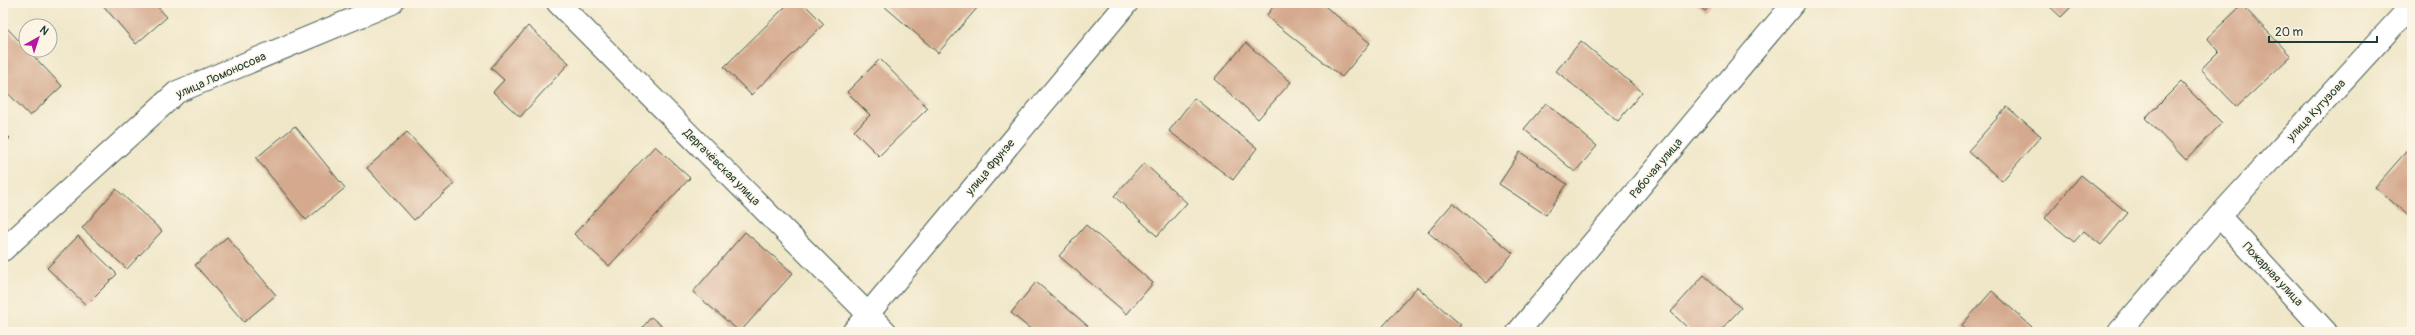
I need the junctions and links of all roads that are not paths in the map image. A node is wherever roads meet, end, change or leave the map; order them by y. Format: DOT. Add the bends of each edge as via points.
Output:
graph roads {
  1 [pos="392,3"];
  2 [pos="558,3"];
  3 [pos="1127,3"];
  4 [pos="1794,3"];
  5 [pos="2412,5"];
  6 [pos="2219,216"];
  7 [pos="3,250"];
  8 [pos="868,313"];
  9 [pos="853,332"];
  10 [pos="886,332"];
  11 [pos="1518,332"];
  12 [pos="2119,332"];
  13 [pos="2326,332"];
  1 -- 7 [label="street, улица Ломоносова" via="177,92"];
  2 -- 8 [label="street, Дергачёвская улица"];
  3 -- 8 [label="street, улица Фрунзе"];
  4 -- 11 [label="street, Рабочая улица"];
  5 -- 6 [label="street, улица Кутузова"];
  6 -- 12 [label="street, улица Кутузова"];
  6 -- 13 [label="street, Пожарная улица"];
  8 -- 9 [label="street, улица Фрунзе"];
  8 -- 10 [label="street, Дергачёвская улица"];
}
